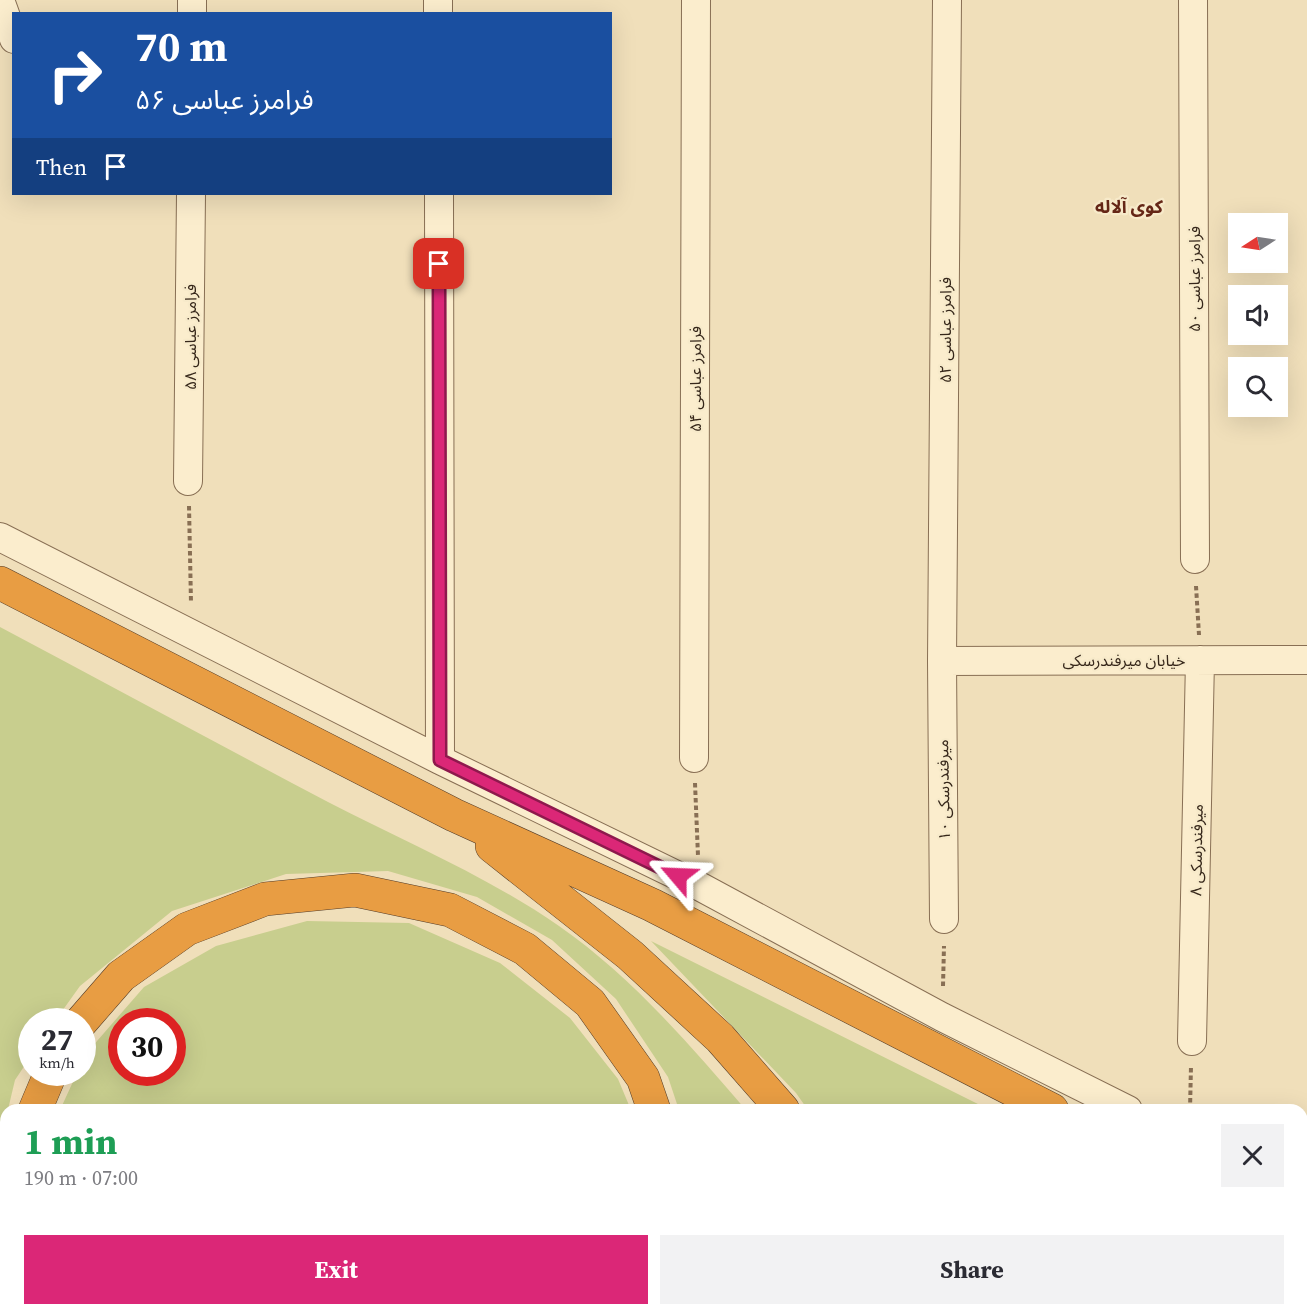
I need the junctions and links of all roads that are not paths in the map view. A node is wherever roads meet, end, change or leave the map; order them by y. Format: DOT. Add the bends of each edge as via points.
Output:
graph roads {
  1 [pos="0,0"];
  2 [pos="696,0"];
  3 [pos="947,0"];
  4 [pos="1193,0"];
  5 [pos="12,33"];
  6 [pos="191,195"];
  7 [pos="439,195"];
  8 [pos="188,481"];
  9 [pos="0,537"];
  10 [pos="1195,559"];
  11 [pos="0,583"];
  12 [pos="1200,660"];
  13 [pos="1307,660"];
  14 [pos="942,661"];
  15 [pos="694,758"];
  16 [pos="440,760"];
  17 [pos="454,815"];
  18 [pos="944,919"];
  19 [pos="93,1008"];
  20 [pos="1192,1041"];
  21 [pos="45,1086"];
  22 [pos="38,1104"];
  23 [pos="652,1104"];
  24 [pos="778,1104"];
  25 [pos="1040,1104"];
  26 [pos="1116,1104"];
  1 -- 5 [label="street"];
  2 -- 15 [label="street, فرامرز عباسی ۵۴"];
  3 -- 14 [label="street, فرامرز عباسی ۵۲"];
  4 -- 10 [label="street, فرامرز عباسی ۵۰"];
  6 -- 8 [label="street, فرامرز عباسی ۵۸"];
  7 -- 16 [label="street"];
  9 -- 16 [label="street"];
  11 -- 17 [label="highway"];
  12 -- 13 [label="street, خیابان میرفندرسکی"];
  12 -- 14 [label="street, خیابان میرفندرسکی"];
  12 -- 20 [label="street, میرفندرسکی ۸"];
  14 -- 18 [label="street, میرفندرسکی ۱۰"];
  16 -- 26 [label="street" via="699,886 942,1017"];
  17 -- 24 [label="highway" via="630,955 720,1038"];
  17 -- 25 [label="highway" via="652,905"];
  19 -- 23 [label="highway" via="121,976 187,929 265,899 355,890 450,910 525,949 590,1003 643,1078"];
  21 -- 22 [label="highway"];
}
